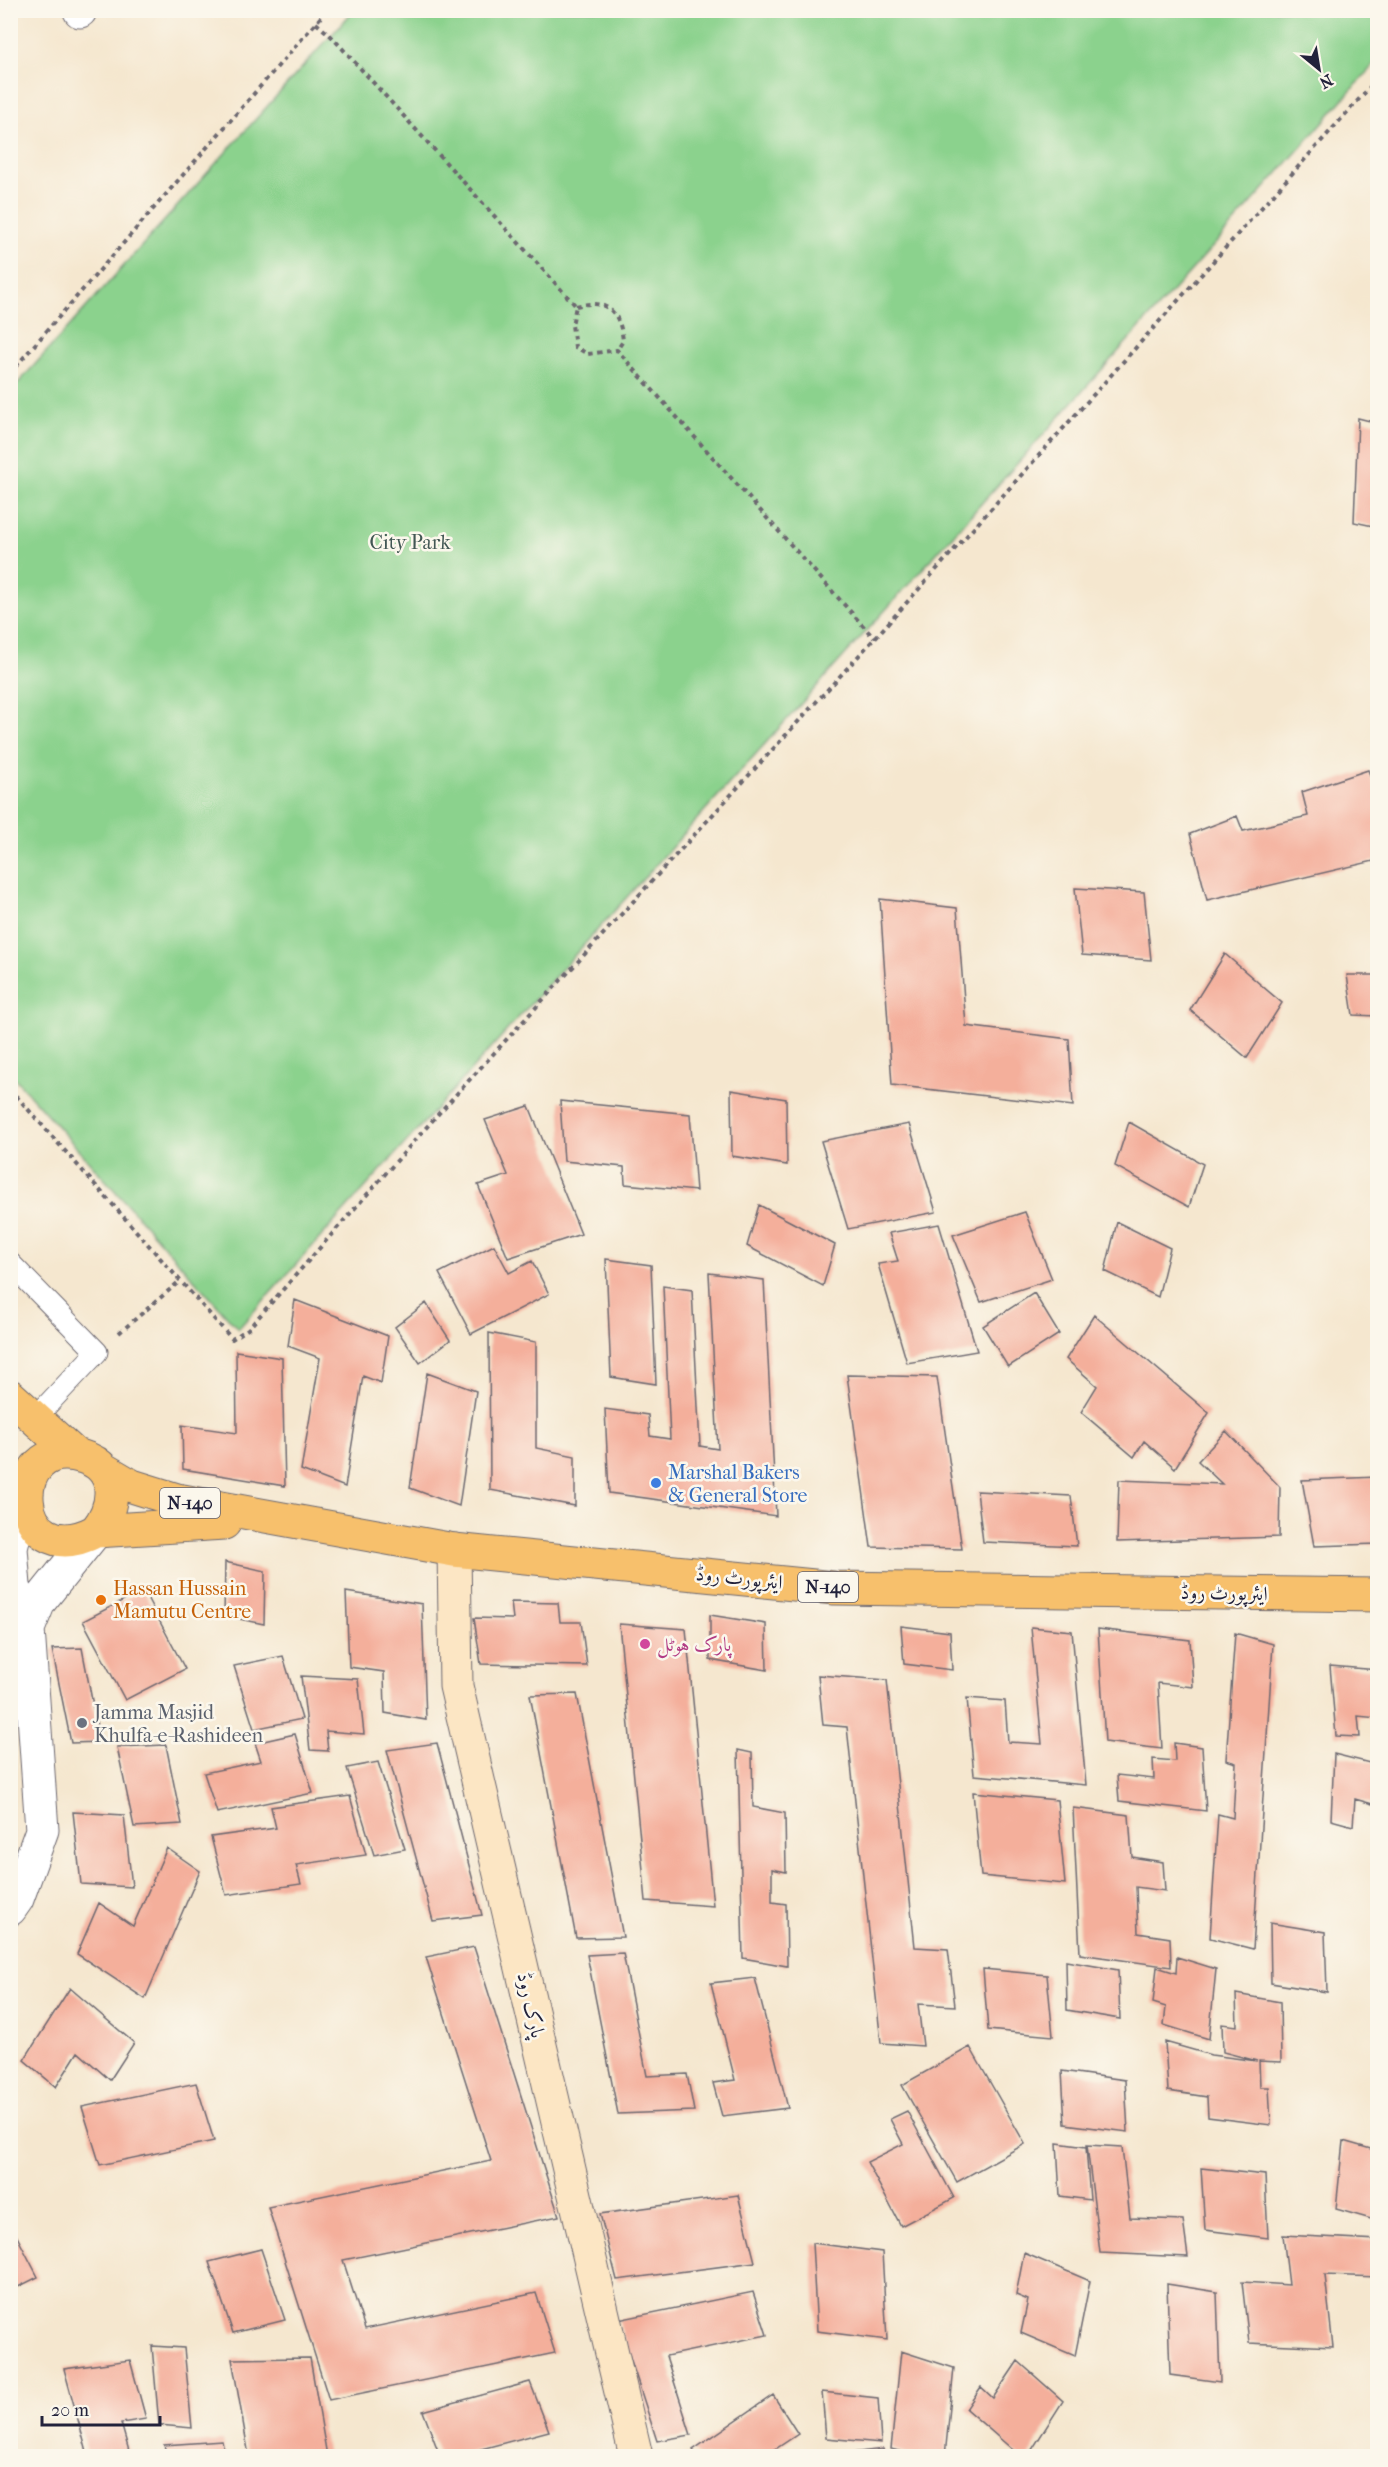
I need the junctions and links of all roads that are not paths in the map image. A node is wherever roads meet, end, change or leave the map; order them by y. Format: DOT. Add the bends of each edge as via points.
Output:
graph roads {
  1 [pos="10,1263"];
  2 [pos="10,1396"];
  3 [pos="35,1418"];
  4 [pos="74,1454"];
  5 [pos="103,1469"];
  6 [pos="18,1483"];
  7 [pos="283,1521"];
  8 [pos="96,1531"];
  9 [pos="454,1550"];
  10 [pos="1377,1595"];
  11 [pos="28,1629"];
  12 [pos="10,1909"];
  13 [pos="636,2457"];
  1 -- 3 [label="lane" via="97,1352"];
  2 -- 3 [label="highway, N-140"];
  3 -- 4 [label="highway, N-140"];
  4 -- 5 [label="highway, N-140"];
  4 -- 6 [label="highway" via="57,1455 41,1463 31,1476"];
  5 -- 7 [label="highway, ایئرپورٹ روڈ / N-140" via="132,1486 177,1500"];
  5 -- 8 [label="highway" via="111,1485 112,1502 107,1518"];
  6 -- 8 [label="highway, N-140" via="34,1524 47,1535 81,1539"];
  6 -- 11 [label="street" via="11,1548 14,1586"];
  7 -- 8 [label="highway, ایئرپورٹ روڈ / N-140"];
  7 -- 9 [label="highway, ایئرپورٹ روڈ / N-140"];
  8 -- 11 [label="street" via="39,1602"];
  9 -- 10 [label="highway, ایئرپورٹ روڈ / N-140" via="834,1588"];
  9 -- 13 [label="main road, پارک روڈ" via="456,1686"];
  11 -- 12 [label="street" via="42,1830"];
}
